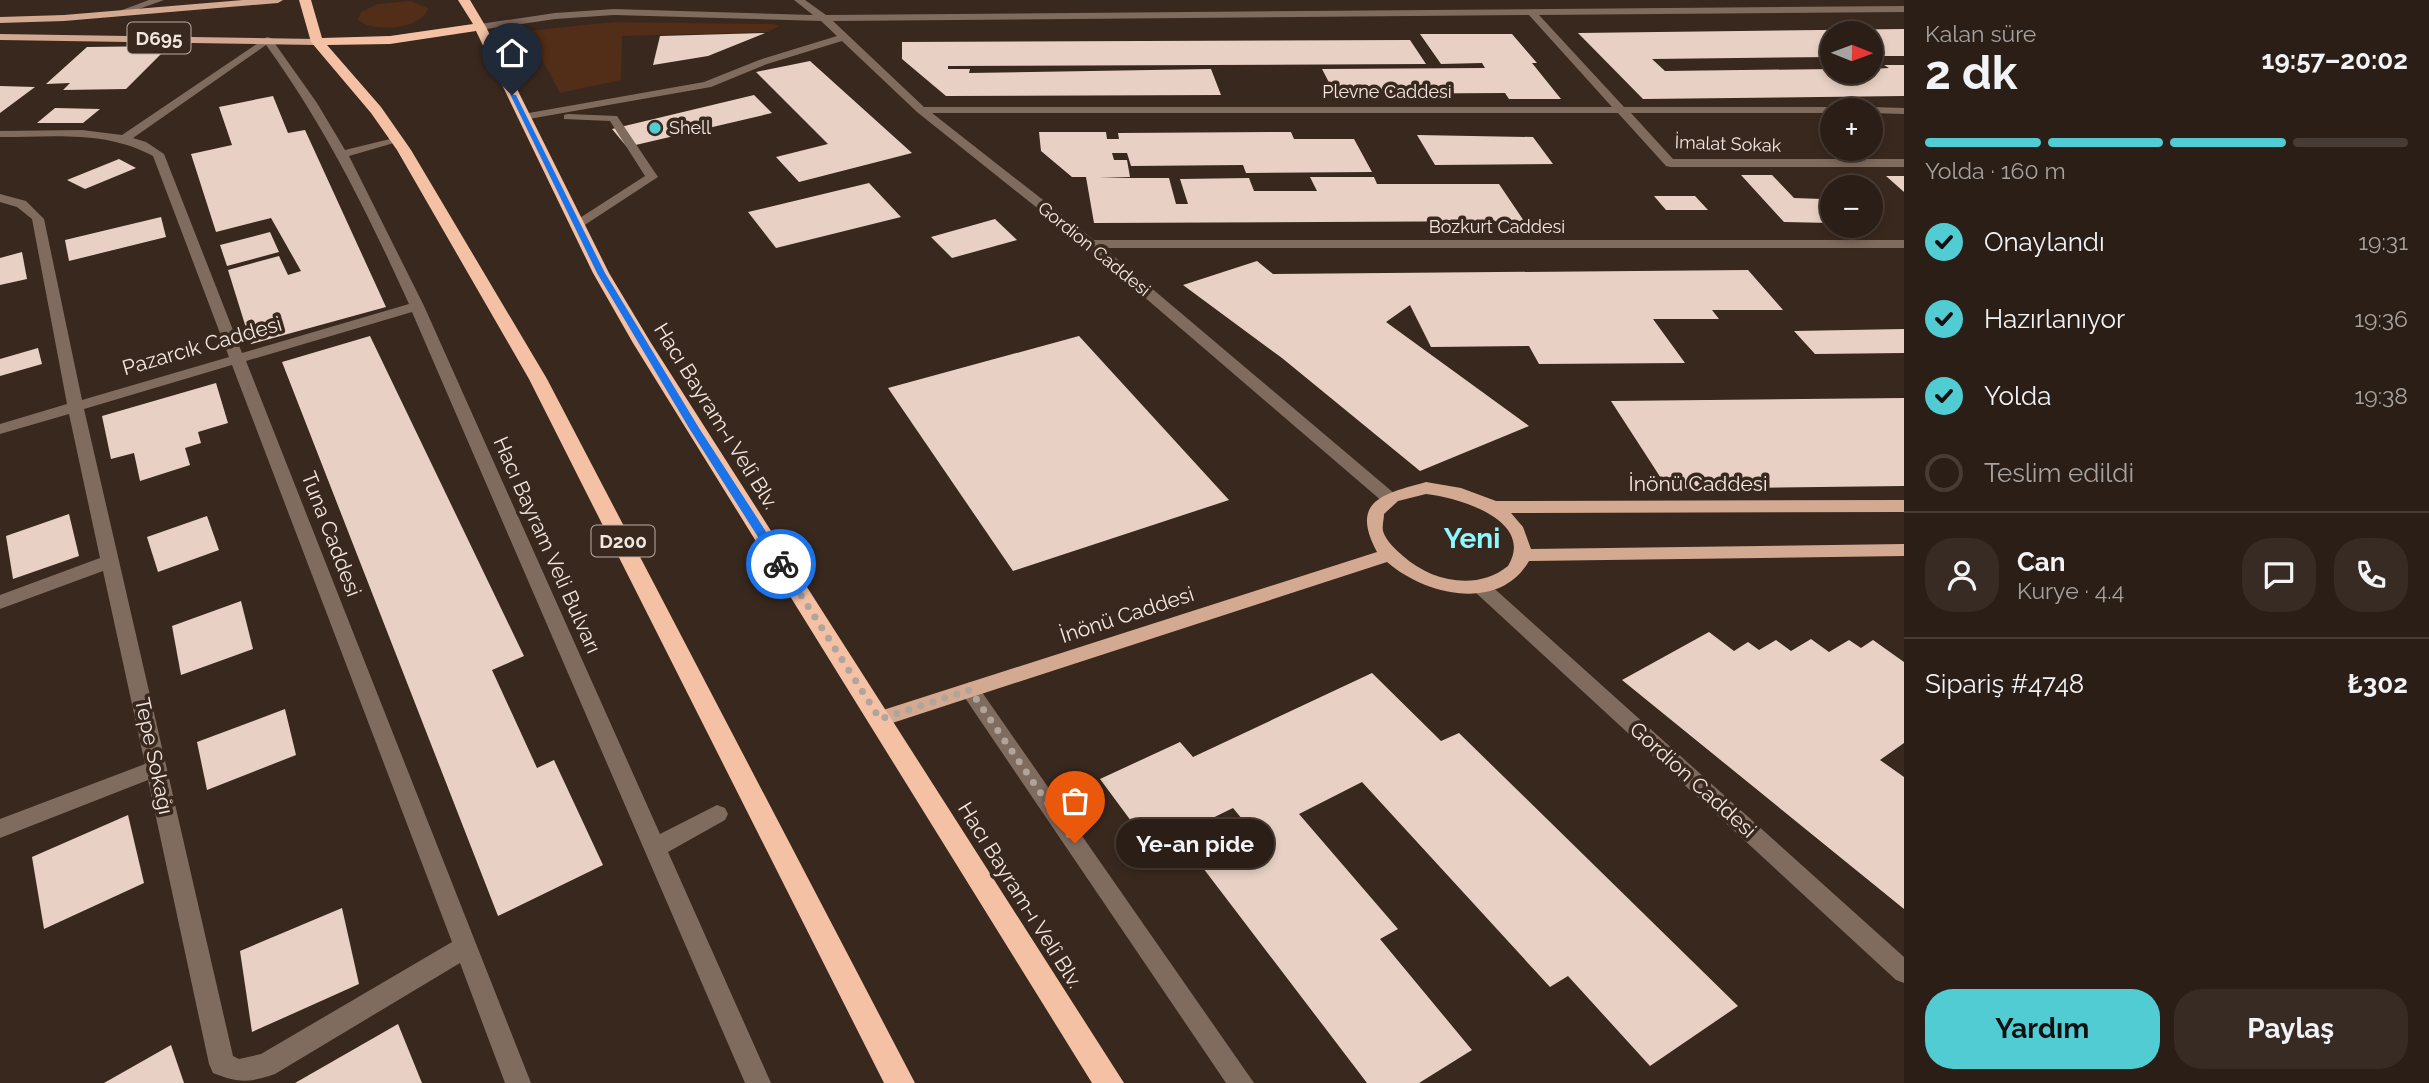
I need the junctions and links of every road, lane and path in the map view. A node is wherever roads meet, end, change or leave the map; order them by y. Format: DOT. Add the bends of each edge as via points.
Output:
graph roads {
  1 [pos="159,0"];
  2 [pos="278,0"];
  3 [pos="305,0"];
  4 [pos="799,0"];
  5 [pos="466,3"];
  6 [pos="1904,9"];
  7 [pos="119,13"];
  8 [pos="1532,13"];
  9 [pos="824,18"];
  10 [pos="0,20"];
  11 [pos="480,27"];
  12 [pos="313,32"];
  13 [pos="0,37"];
  14 [pos="844,37"];
  15 [pos="267,40"];
  16 [pos="1617,108"];
  17 [pos="921,110"];
  18 [pos="1820,110"];
  19 [pos="1883,110"];
  20 [pos="1904,111"];
  21 [pos="523,117"];
  22 [pos="0,134"];
  23 [pos="125,138"];
  24 [pos="398,140"];
  25 [pos="343,155"];
  26 [pos="1904,163"];
  27 [pos="0,198"];
  28 [pos="578,226"];
  29 [pos="1091,244"];
  30 [pos="1904,244"];
  31 [pos="417,306"];
  32 [pos="238,357"];
  33 [pos="75,406"];
  34 [pos="0,429"];
  35 [pos="1389,498"];
  36 [pos="1904,506"];
  37 [pos="1492,507"];
  38 [pos="1904,550"];
  39 [pos="1387,555"];
  40 [pos="1524,555"];
  41 [pos="111,561"];
  42 [pos="1481,587"];
  43 [pos="0,602"];
  44 [pos="970,690"];
  45 [pos="880,719"];
  46 [pos="157,768"];
  47 [pos="717,814"];
  48 [pos="0,829"];
  49 [pos="656,847"];
  50 [pos="466,946"];
  51 [pos="1904,972"];
  52 [pos="518,1083"];
  53 [pos="758,1083"];
  54 [pos="900,1083"];
  55 [pos="1110,1083"];
  56 [pos="1241,1083"];
  1 -- 7 [label="street"];
  2 -- 7 [label="main road, D695"];
  3 -- 12 [label="highway, D200"];
  4 -- 9 [label="street, Gordion Caddesi"];
  5 -- 11 [label="highway, Hacı Bayram-ı Velî Blv."];
  6 -- 8 [label="street"];
  7 -- 10 [label="main road, D695"];
  8 -- 9 [label="street"];
  8 -- 16 [label="street, İmalat Sokak"];
  9 -- 11 [label="street" via="604,12"];
  9 -- 14 [label="street, Gordion Caddesi"];
  11 -- 12 [label="highway" via="390,40"];
  11 -- 21 [label="highway, Hacı Bayram-ı Velî Blv."];
  12 -- 15 [label="main road, D695"];
  12 -- 24 [label="highway, D200"];
  13 -- 15 [label="main road, D695"];
  14 -- 17 [label="street, Gordion Caddesi"];
  14 -- 21 [label="street" via="707,86"];
  15 -- 23 [label="street"];
  15 -- 25 [label="street, Hacı Bayram Veli Bulvarı" via="305,91"];
  16 -- 17 [label="street, Plevne Caddesi"];
  16 -- 18 [label="street, Plevne Caddesi"];
  16 -- 26 [label="street, İmalat Sokak" via="1670,163"];
  17 -- 29 [label="street, Gordion Caddesi"];
  19 -- 20 [label="street"];
  21 -- 28 [label="highway, Hacı Bayram-ı Velî Blv."];
  21 -- 28 [label="street" via="613,118 652,177"];
  22 -- 23 [label="street, Tuna Caddesi"];
  23 -- 32 [label="street, Tuna Caddesi" via="158,154"];
  24 -- 25 [label="street"];
  24 -- 54 [label="highway, D200" via="538,379"];
  25 -- 31 [label="street, Hacı Bayram Veli Bulvarı"];
  27 -- 33 [label="street, Tepe Sokağı" via="23,204 38,219"];
  28 -- 45 [label="highway, Hacı Bayram-ı Velî Blv." via="693,426"];
  29 -- 30 [label="street, Bozkurt Caddesi"];
  29 -- 35 [label="street, Gordion Caddesi"];
  31 -- 32 [label="street, Pazarcık Caddesi"];
  31 -- 49 [label="street, Hacı Bayram Veli Bulvarı"];
  32 -- 33 [label="street, Pazarcık Caddesi"];
  32 -- 50 [label="street, Tuna Caddesi"];
  33 -- 34 [label="street, Pazarcık Caddesi"];
  33 -- 41 [label="street, Tepe Sokağı"];
  35 -- 37 [label="main road" via="1426,488 1449,490"];
  35 -- 39 [label="main road" via="1373,523"];
  36 -- 37 [label="main road, İnönü Caddesi"];
  37 -- 40 [label="main road" via="1509,521"];
  38 -- 40 [label="main road"];
  39 -- 42 [label="main road" via="1429,580"];
  39 -- 44 [label="main road, İnönü Caddesi"];
  40 -- 42 [label="main road" via="1517,570 1502,582"];
  41 -- 43 [label="street"];
  41 -- 46 [label="street, Tepe Sokağı"];
  42 -- 51 [label="street, Gordion Caddesi"];
  44 -- 45 [label="main road, İnönü Caddesi"];
  44 -- 56 [label="street"];
  45 -- 55 [label="highway, Hacı Bayram-ı Velî Blv."];
  46 -- 48 [label="street"];
  46 -- 50 [label="street, Tepe Sokağı" via="222,1064 238,1072 267,1065"];
  47 -- 49 [label="street"];
  49 -- 53 [label="street, Hacı Bayram Veli Bulvarı"];
  50 -- 52 [label="street, Tuna Caddesi"];
}
